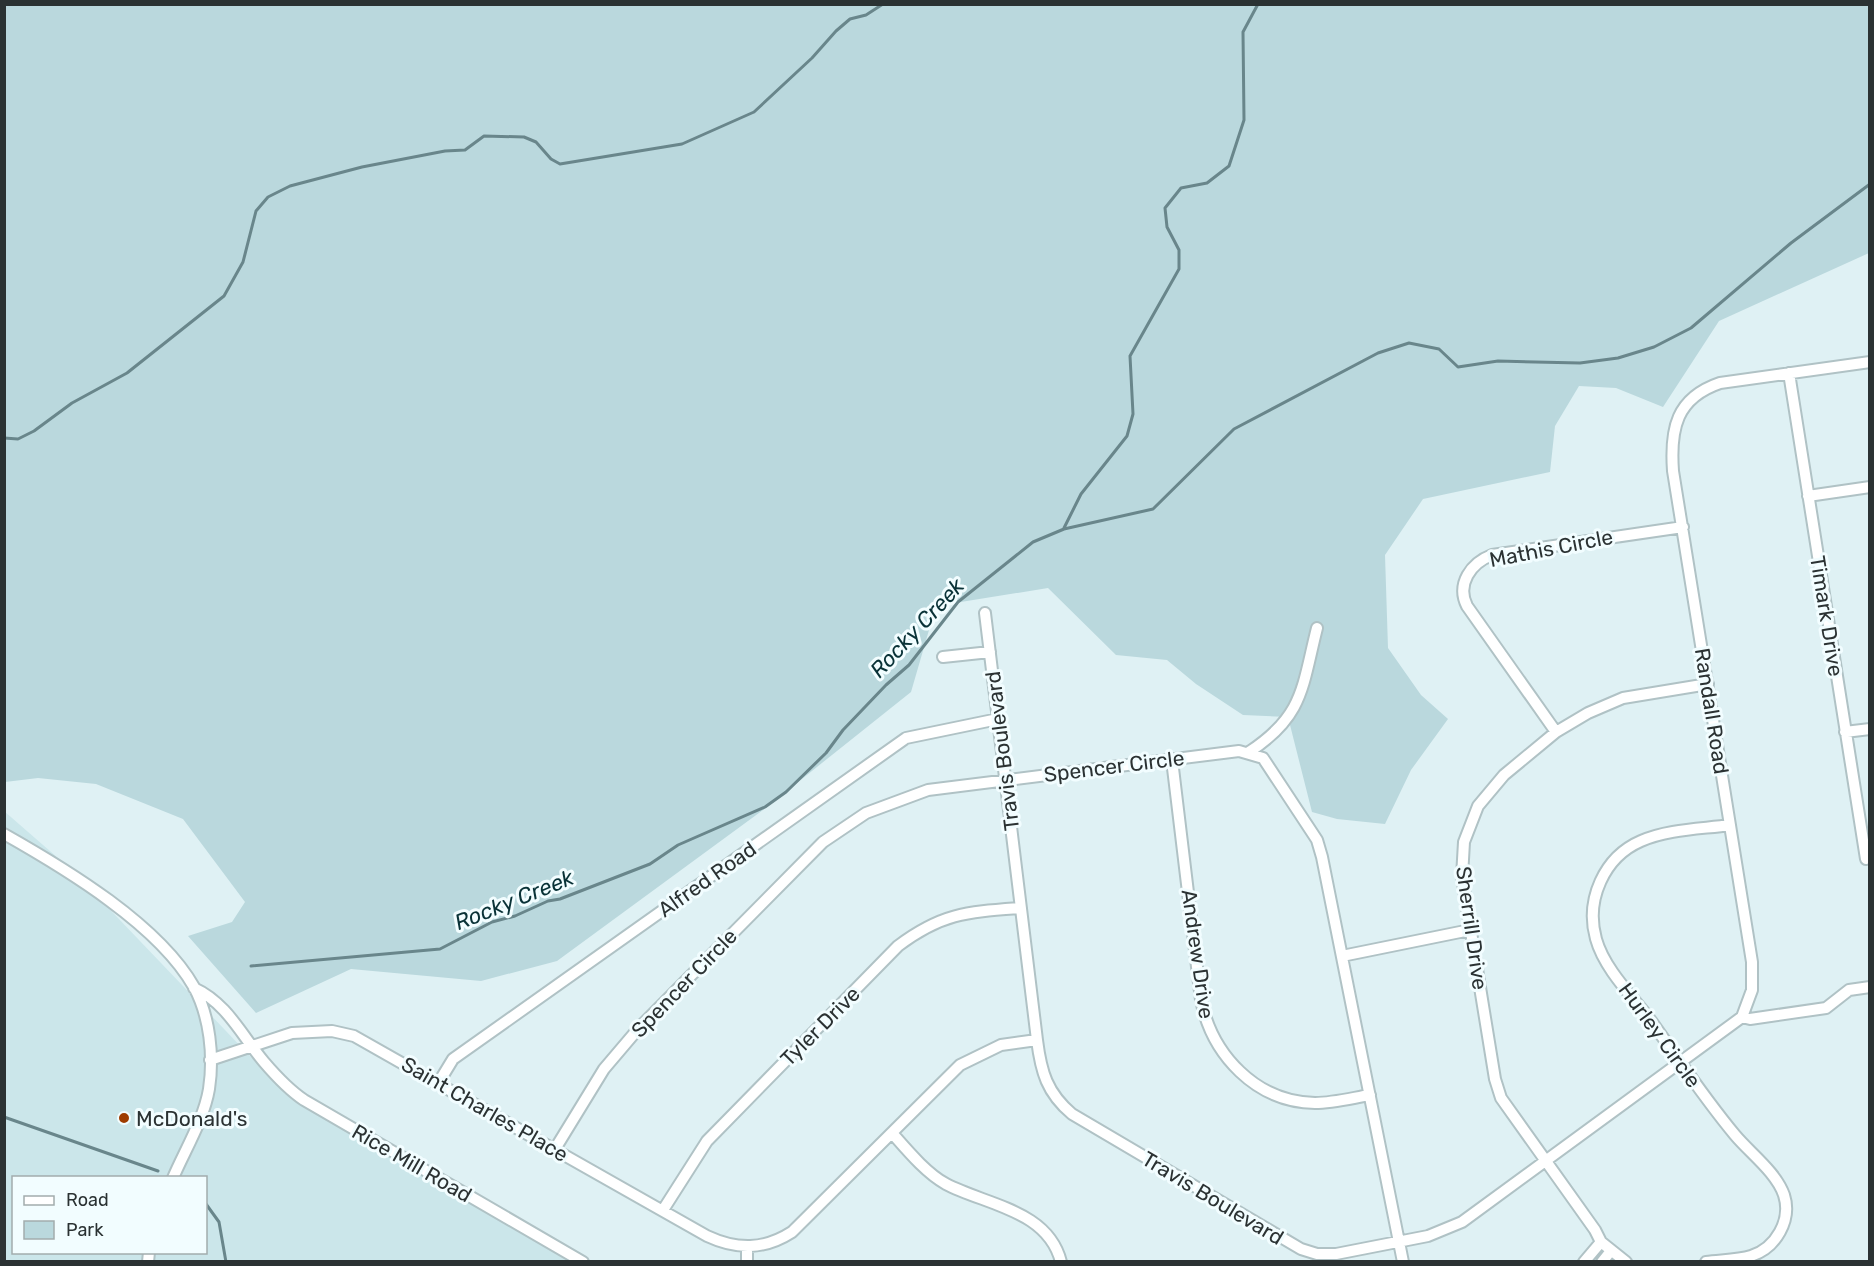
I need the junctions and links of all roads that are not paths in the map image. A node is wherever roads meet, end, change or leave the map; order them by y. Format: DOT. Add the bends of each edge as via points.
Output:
graph roads {
  1 [pos="1869,362"];
  2 [pos="1789,373"];
  3 [pos="1869,487"];
  4 [pos="1808,496"];
  5 [pos="1683,527"];
  6 [pos="985,613"];
  7 [pos="1317,628"];
  8 [pos="990,652"];
  9 [pos="943,657"];
  10 [pos="1708,684"];
  11 [pos="998,719"];
  12 [pos="1869,729"];
  13 [pos="1556,732"];
  14 [pos="1845,732"];
  15 [pos="1249,752"];
  16 [pos="1172,760"];
  17 [pos="1005,780"];
  18 [pos="1730,825"];
  19 [pos="4,834"];
  20 [pos="1866,859"];
  21 [pos="1021,908"];
  22 [pos="1470,930"];
  23 [pos="1342,956"];
  24 [pos="1869,987"];
  25 [pos="194,988"];
  26 [pos="1742,1017"];
  27 [pos="1036,1040"];
  28 [pos="254,1048"];
  29 [pos="210,1060"];
  30 [pos="1681,1064"];
  31 [pos="439,1082"];
  32 [pos="1370,1095"];
  33 [pos="892,1133"];
  34 [pos="555,1149"];
  35 [pos="1545,1163"];
  36 [pos="174,1176"];
  37 [pos="663,1210"];
  38 [pos="1601,1242"];
  39 [pos="1398,1243"];
  40 [pos="747,1247"];
  41 [pos="1610,1252"];
  42 [pos="583,1262"];
  43 [pos="747,1262"];
  44 [pos="1061,1262"];
  45 [pos="1403,1262"];
  46 [pos="1584,1262"];
  47 [pos="1602,1262"];
  48 [pos="1626,1262"];
  49 [pos="1706,1262"];
  1 -- 2 [label="street"];
  2 -- 4 [label="street, Timark Drive"];
  2 -- 5 [label="street, Randall Road" via="1720,383 1699,392 1686,406 1677,420 1671,444"];
  3 -- 4 [label="street"];
  4 -- 14 [label="street, Timark Drive"];
  5 -- 10 [label="street, Randall Road"];
  5 -- 13 [label="street, Mathis Circle" via="1492,555 1481,560 1467,576 1463,591 1467,606"];
  6 -- 8 [label="street, Travis Boulevard"];
  7 -- 15 [label="street" via="1296,708 1281,729"];
  8 -- 9 [label="street"];
  8 -- 11 [label="street, Travis Boulevard"];
  10 -- 13 [label="street, Sherrill Drive" via="1623,698"];
  10 -- 18 [label="street, Randall Road"];
  11 -- 17 [label="street, Travis Boulevard"];
  11 -- 31 [label="street, Alfred Road" via="906,738 453,1059"];
  12 -- 14 [label="street"];
  13 -- 22 [label="street, Sherrill Drive" via="1493,786 1470,824 1462,862"];
  14 -- 20 [label="street, Timark Drive"];
  15 -- 16 [label="street, Spencer Circle"];
  15 -- 23 [label="street" via="1266,762 1317,840"];
  16 -- 17 [label="street, Spencer Circle"];
  16 -- 32 [label="street, Andrew Drive" via="1201,1000 1218,1048 1249,1080 1278,1096 1312,1103"];
  17 -- 21 [label="street, Travis Boulevard"];
  17 -- 34 [label="street, Spencer Circle" via="909,795 855,819 823,842 638,1029 604,1069"];
  18 -- 26 [label="street, Randall Road" via="1754,978"];
  18 -- 30 [label="street, Hurley Circle" via="1639,842 1614,861 1596,890 1594,926 1600,949"];
  19 -- 25 [label="street" via="73,876 131,920 169,953"];
  21 -- 27 [label="street, Travis Boulevard"];
  21 -- 37 [label="street, Tyler Drive" via="944,918 898,946 707,1141"];
  22 -- 23 [label="street"];
  22 -- 35 [label="street, Sherrill Drive" via="1498,1089 1512,1117"];
  23 -- 32 [label="street"];
  24 -- 26 [label="street" via="1849,990 1827,1008"];
  25 -- 28 [label="street, Rice Mill Road" via="216,1002"];
  25 -- 29 [label="street" via="207,1028"];
  26 -- 30 [label="street, Travis Boulevard"];
  27 -- 33 [label="street, Saint Charles Place" via="1000,1045 960,1065"];
  27 -- 39 [label="street, Travis Boulevard" via="1044,1081 1056,1100 1072,1114 1294,1246 1326,1254"];
  28 -- 29 [label="street, Saint Charles Place"];
  28 -- 31 [label="street, Saint Charles Place" via="292,1033 341,1032 372,1044"];
  28 -- 42 [label="street, Rice Mill Road" via="291,1091 307,1103"];
  29 -- 36 [label="street" via="207,1096"];
  30 -- 35 [label="street, Travis Boulevard"];
  30 -- 49 [label="street, Hurley Circle" via="1732,1132 1777,1181 1785,1203 1783,1225 1767,1248 1750,1257"];
  31 -- 34 [label="street, Saint Charles Place"];
  32 -- 39 [label="street"];
  33 -- 40 [label="street, Saint Charles Place" via="792,1232 765,1245"];
  33 -- 44 [label="street" via="945,1183 1033,1221 1051,1240"];
  34 -- 37 [label="street, Saint Charles Place"];
  35 -- 38 [label="street"];
  35 -- 39 [label="street, Travis Boulevard" via="1462,1222"];
  37 -- 40 [label="street, Saint Charles Place" via="714,1240"];
  38 -- 41 [label="street"];
  38 -- 46 [label="street"];
  39 -- 45 [label="street"];
  40 -- 43 [label="street"];
  41 -- 47 [label="street"];
  41 -- 48 [label="street"];
}
